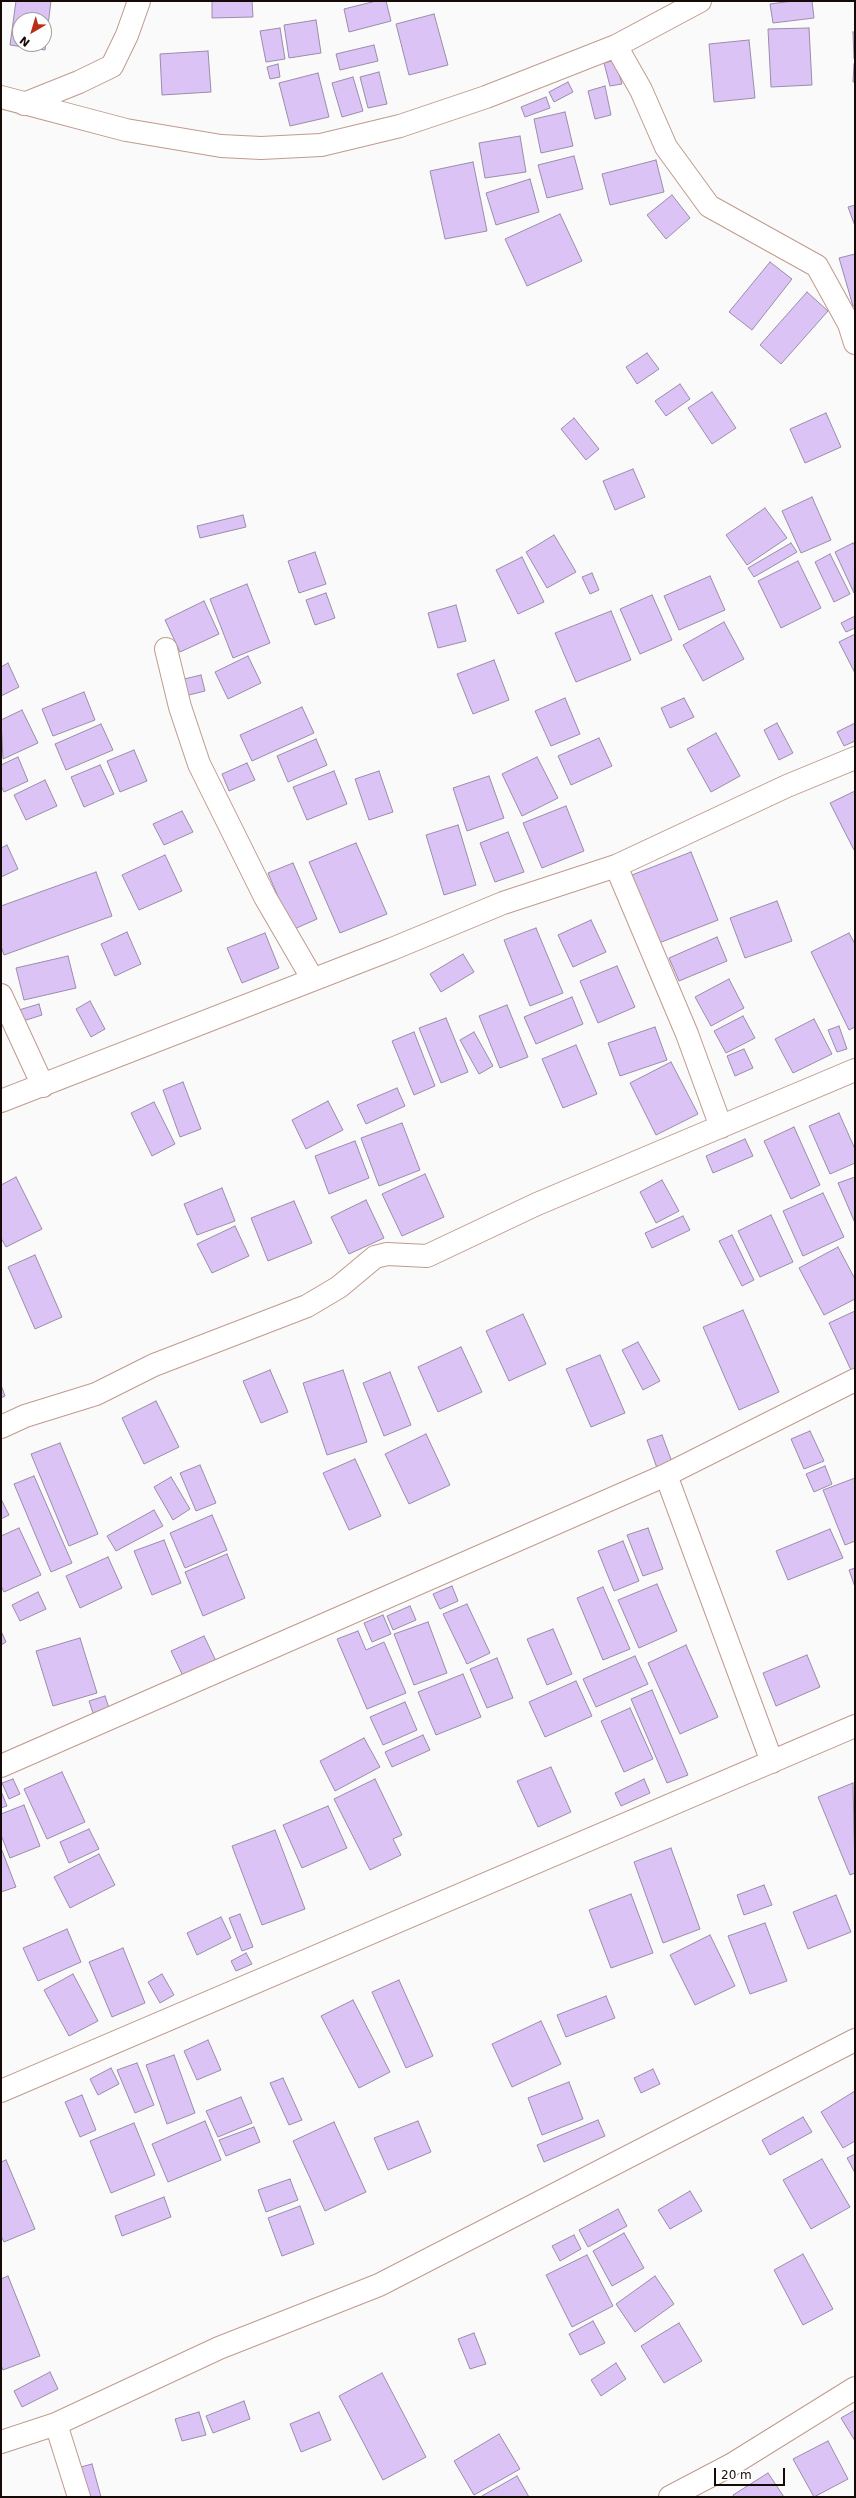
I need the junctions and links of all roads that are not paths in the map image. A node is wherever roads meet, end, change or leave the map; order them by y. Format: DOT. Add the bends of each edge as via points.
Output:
graph roads {
  1 [pos="139,1"];
  2 [pos="700,1"];
  3 [pos="616,46"];
  4 [pos="1,97"];
  5 [pos="24,104"];
  6 [pos="855,343"];
  7 [pos="166,649"];
  8 [pos="855,758"];
  9 [pos="616,866"];
  10 [pos="312,978"];
  11 [pos="1,995"];
  12 [pos="855,1070"];
  13 [pos="43,1086"];
  14 [pos="1,1100"];
  15 [pos="721,1126"];
  16 [pos="855,1380"];
  17 [pos="1,1427"];
  18 [pos="666,1475"];
  19 [pos="855,1726"];
  20 [pos="772,1762"];
  21 [pos="1,1766"];
  22 [pos="855,2040"];
  23 [pos="1,2091"];
  24 [pos="855,2388"];
  25 [pos="56,2424"];
  26 [pos="1,2442"];
  27 [pos="79,2497"];
  28 [pos="670,2497"];
  1 -- 5 [label="street" via="112,66 80,82"];
  2 -- 3 [label="street"];
  3 -- 5 [label="street" via="486,97 400,126 321,145 268,148 221,146 126,130"];
  3 -- 6 [label="street" via="641,90 666,147 709,206 817,266 849,324"];
  4 -- 5 [label="street"];
  7 -- 10 [label="street" via="180,707 199,764 265,897"];
  8 -- 9 [label="street" via="787,786"];
  9 -- 10 [label="street" via="503,903 392,949"];
  9 -- 15 [label="street" via="687,1034"];
  10 -- 13 [label="street"];
  11 -- 13 [label="street"];
  12 -- 15 [label="street"];
  13 -- 14 [label="street"];
  15 -- 17 [label="street" via="538,1204 427,1256 388,1254 375,1257 339,1287 307,1306 154,1365 96,1394 25,1416"];
  16 -- 18 [label="street"];
  18 -- 20 [label="street"];
  18 -- 21 [label="street"];
  19 -- 20 [label="street"];
  20 -- 23 [label="street"];
  22 -- 25 [label="street" via="379,2285 219,2348"];
  24 -- 28 [label="street" via="731,2465"];
  25 -- 26 [label="street"];
  25 -- 27 [label="street"];
}
